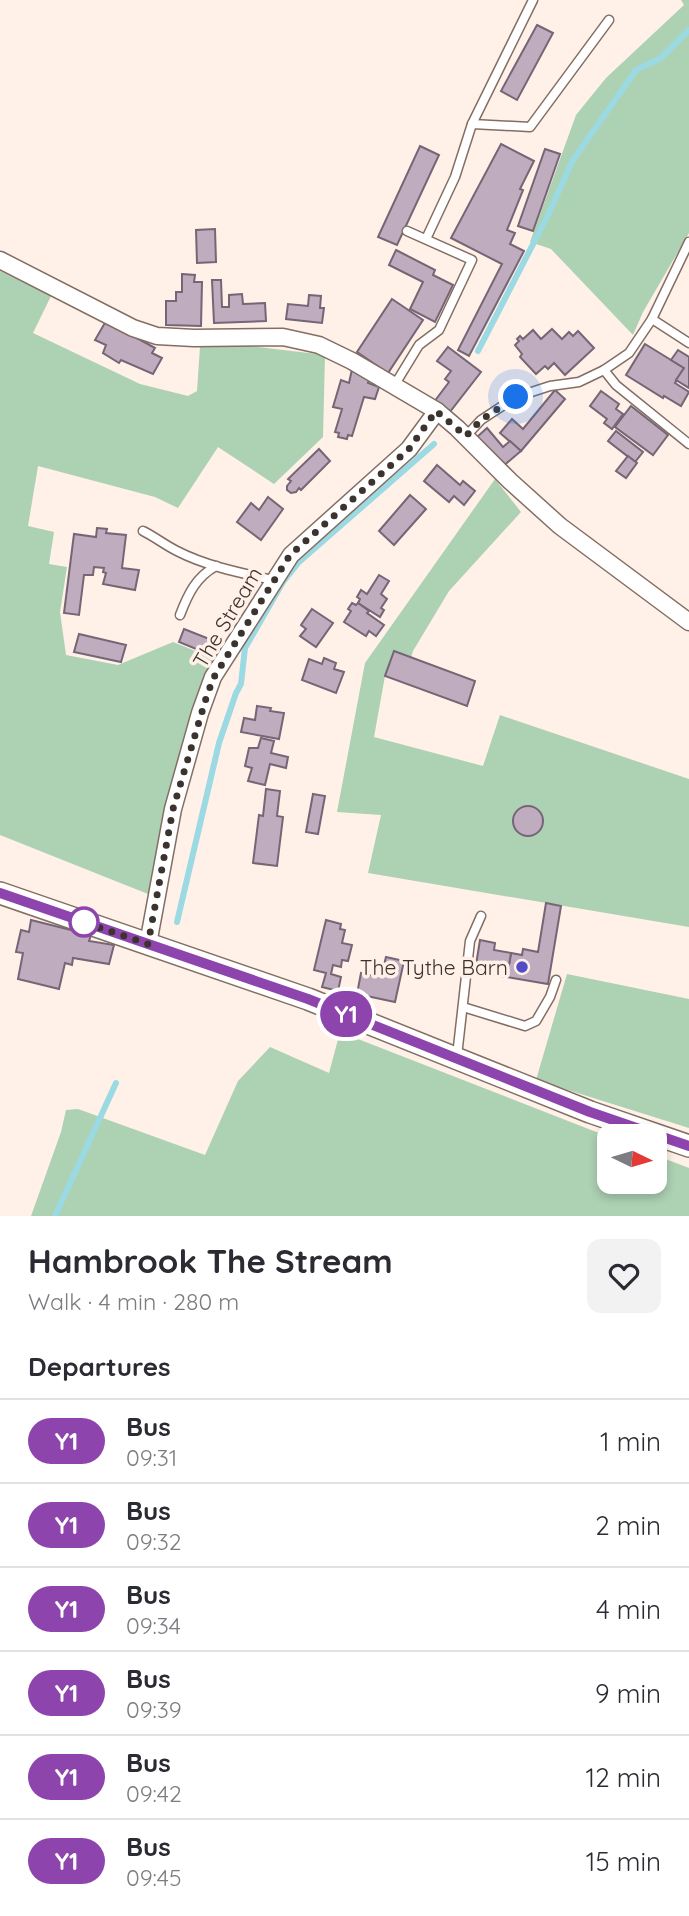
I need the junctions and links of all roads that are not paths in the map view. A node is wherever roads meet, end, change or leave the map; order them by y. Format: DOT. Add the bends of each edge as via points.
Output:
graph roads {
  1 [pos="533,0"];
  2 [pos="609,20"];
  3 [pos="472,124"];
  4 [pos="408,231"];
  5 [pos="426,239"];
  6 [pos="689,242"];
  7 [pos="0,260"];
  8 [pos="652,319"];
  9 [pos="689,343"];
  10 [pos="604,370"];
  11 [pos="394,386"];
  12 [pos="436,411"];
  13 [pos="466,436"];
  14 [pos="689,444"];
  15 [pos="143,531"];
  16 [pos="216,566"];
  17 [pos="273,580"];
  18 [pos="180,615"];
  19 [pos="689,622"];
  20 [pos="0,892"];
  21 [pos="481,916"];
  22 [pos="148,944"];
  23 [pos="556,980"];
  24 [pos="463,1007"];
  25 [pos="457,1059"];
  26 [pos="689,1146"];
  1 -- 3 [label="lane"];
  2 -- 3 [label="lane" via="530,127"];
  3 -- 5 [label="lane" via="455,177"];
  4 -- 5 [label="lane"];
  5 -- 11 [label="lane" via="472,261 439,330 419,345"];
  6 -- 8 [label="lane"];
  7 -- 11 [label="street" via="157,336 284,337 319,345"];
  8 -- 9 [label="lane"];
  8 -- 10 [label="lane" via="629,353"];
  10 -- 13 [label="lane" via="579,382 516,397"];
  10 -- 14 [label="lane"];
  11 -- 12 [label="street"];
  12 -- 13 [label="street"];
  12 -- 17 [label="street, The Stream" via="409,449 290,555"];
  13 -- 19 [label="street" via="560,526"];
  15 -- 16 [label="lane"];
  16 -- 17 [label="lane"];
  16 -- 18 [label="lane" via="196,582"];
  17 -- 22 [label="street, The Stream" via="214,677 200,713 173,809"];
  20 -- 22 [label="main road"];
  21 -- 24 [label="lane" via="470,941"];
  22 -- 25 [label="main road" via="308,999"];
  23 -- 24 [label="lane" via="536,1021 525,1026"];
  24 -- 25 [label="lane"];
  25 -- 26 [label="main road"];
}
